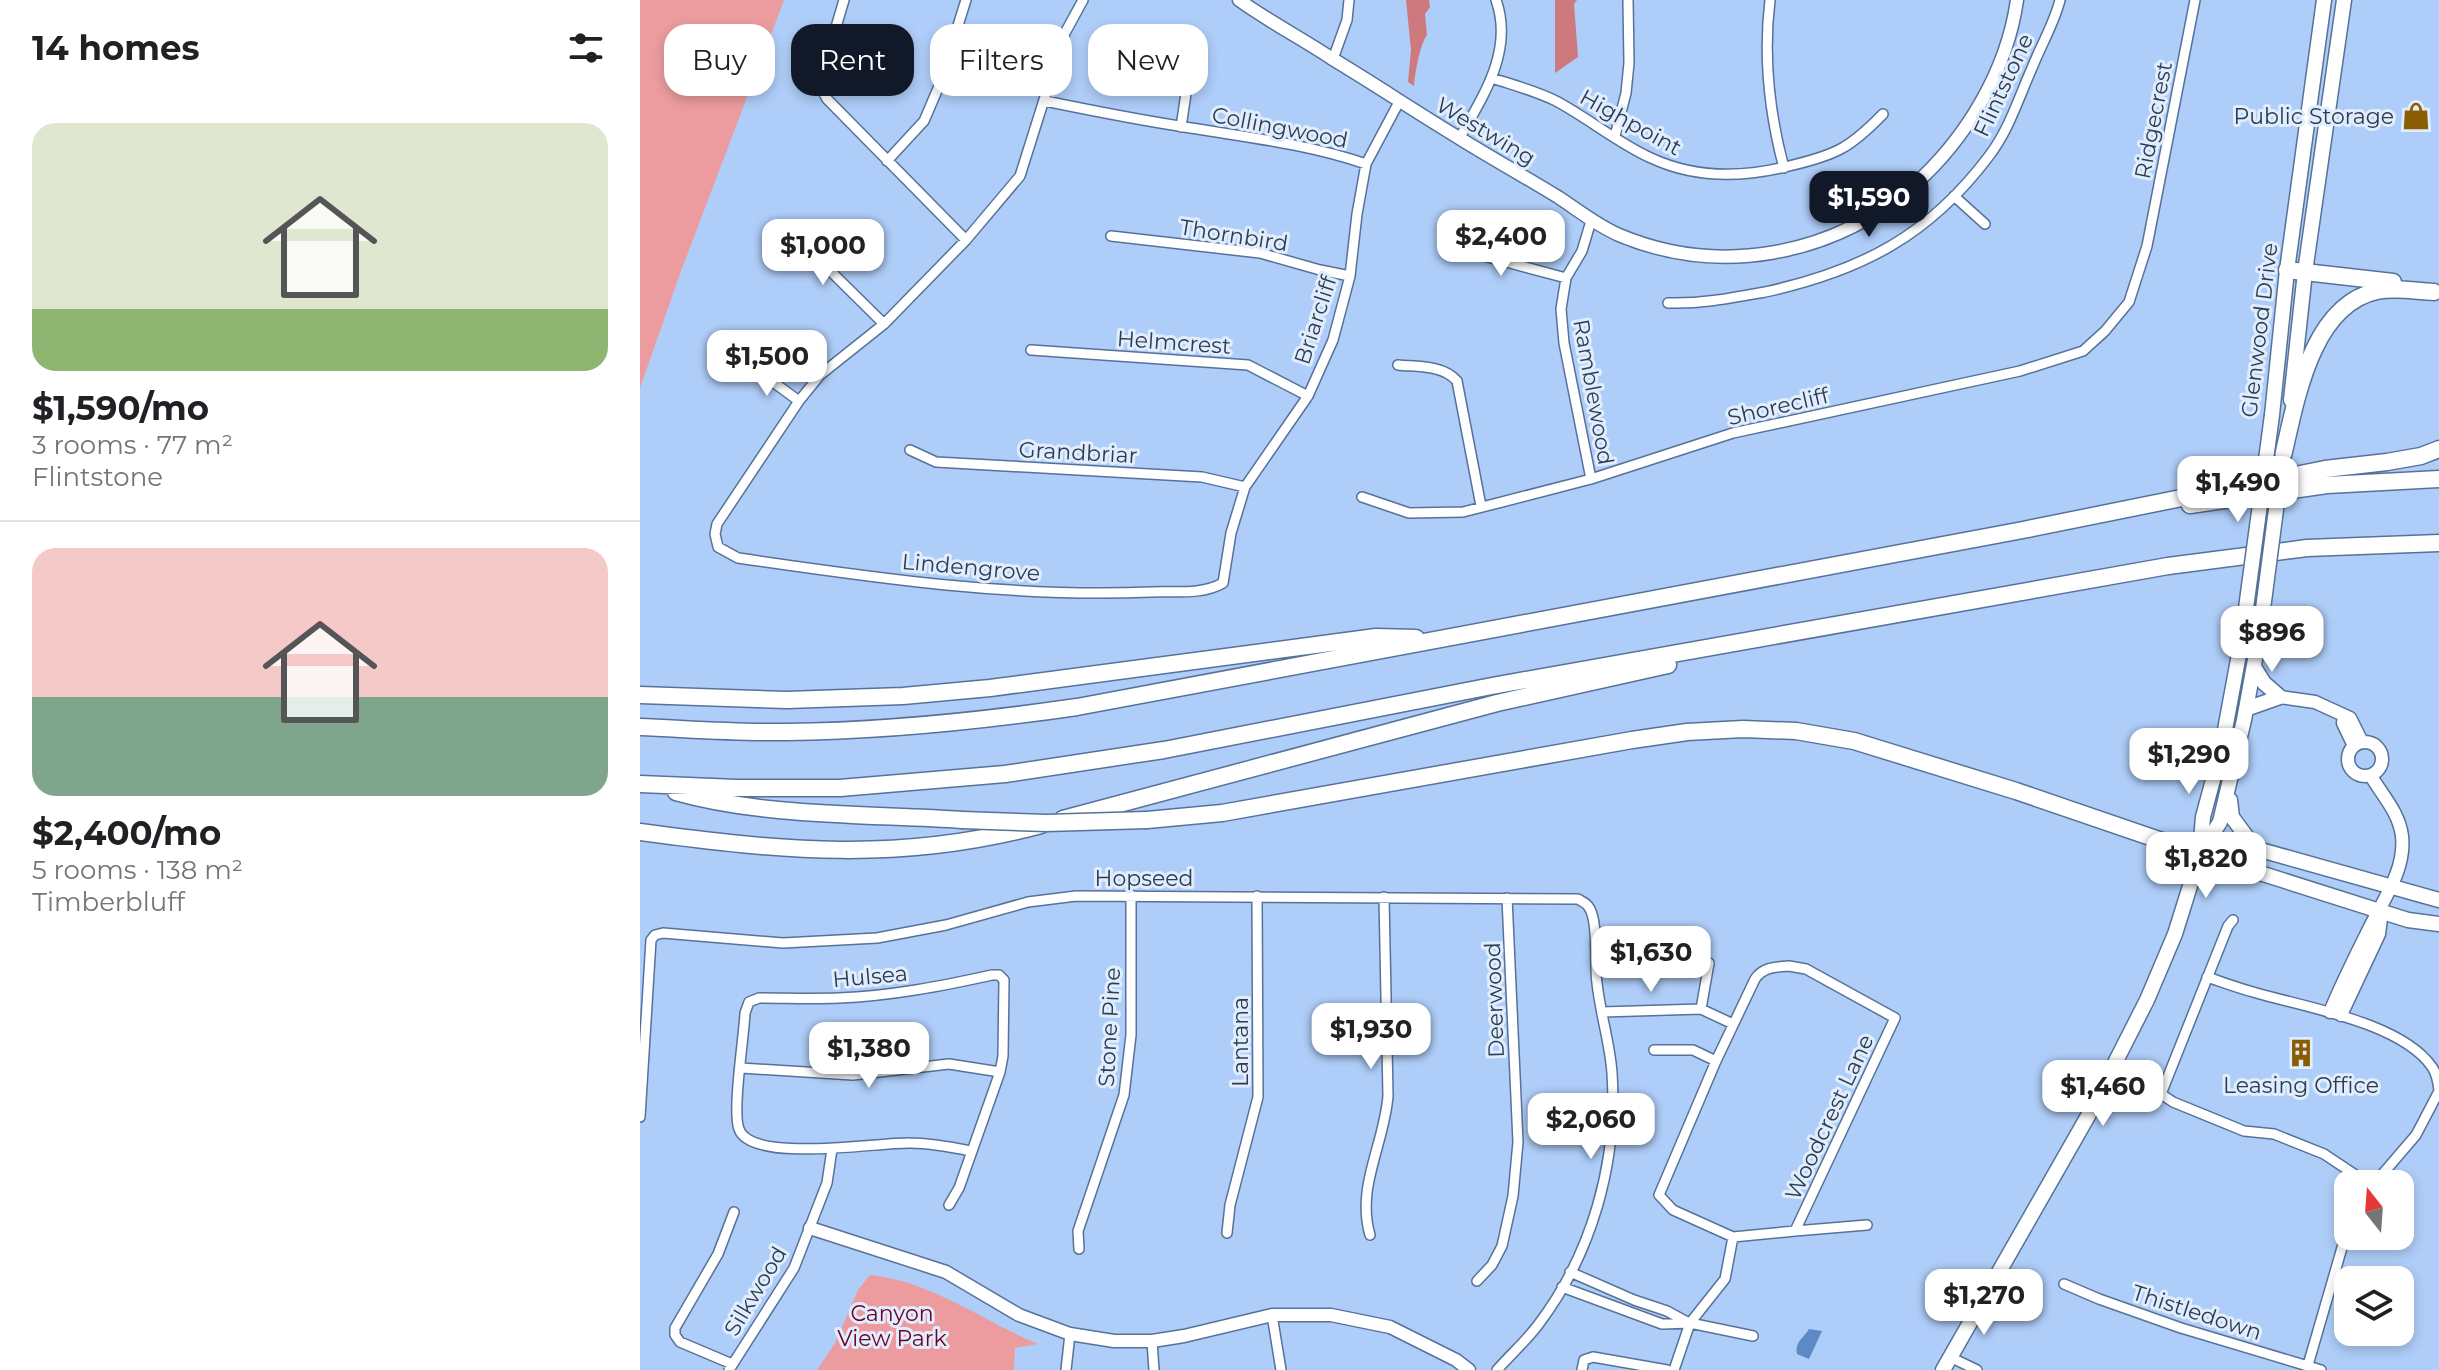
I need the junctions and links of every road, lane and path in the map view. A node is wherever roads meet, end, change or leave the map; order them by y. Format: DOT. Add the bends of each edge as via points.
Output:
graph roads {
  1 [pos="844,0"];
  2 [pos="966,0"];
  3 [pos="1083,0"];
  4 [pos="1239,0"];
  5 [pos="1349,0"];
  6 [pos="1496,0"];
  7 [pos="1628,0"];
  8 [pos="1770,0"];
  9 [pos="2017,0"];
  10 [pos="2060,0"];
  11 [pos="2195,0"];
  12 [pos="2324,0"];
  13 [pos="2344,0"];
  14 [pos="1333,59"];
  15 [pos="1492,78"];
  16 [pos="1186,96"];
  17 [pos="1045,101"];
  18 [pos="1399,102"];
  19 [pos="1883,114"];
  20 [pos="1181,127"];
  21 [pos="1615,136"];
  22 [pos="1459,139"];
  23 [pos="887,161"];
  24 [pos="1366,164"];
  25 [pos="1784,168"];
  26 [pos="1954,196"];
  27 [pos="1591,221"];
  28 [pos="1985,224"];
  29 [pos="775,230"];
  30 [pos="1111,236"];
  31 [pos="966,240"];
  32 [pos="1455,240"];
  33 [pos="2147,246"];
  34 [pos="2287,270"];
  35 [pos="2305,272"];
  36 [pos="1350,276"];
  37 [pos="1566,278"];
  38 [pos="2436,294"];
  39 [pos="1668,303"];
  40 [pos="884,324"];
  41 [pos="1031,350"];
  42 [pos="1398,365"];
  43 [pos="754,368"];
  44 [pos="1308,396"];
  45 [pos="799,401"];
  46 [pos="2292,411"];
  47 [pos="2439,449"];
  48 [pos="910,450"];
  49 [pos="2283,456"];
  50 [pos="1591,479"];
  51 [pos="2439,479"];
  52 [pos="1245,487"];
  53 [pos="1362,497"];
  54 [pos="1481,506"];
  55 [pos="2023,530"];
  56 [pos="2439,543"];
  57 [pos="1223,583"];
  58 [pos="1908,611"];
  59 [pos="1450,639"];
  60 [pos="2254,667"];
  61 [pos="640,695"];
  62 [pos="2280,697"];
  63 [pos="2246,709"];
  64 [pos="640,727"];
  65 [pos="2358,744"];
  66 [pos="2371,776"];
  67 [pos="648,785"];
  68 [pos="2229,791"];
  69 [pos="640,832"];
  70 [pos="2254,848"];
  71 [pos="2200,854"];
  72 [pos="2391,887"];
  73 [pos="1131,895"];
  74 [pos="1257,896"];
  75 [pos="1384,897"];
  76 [pos="1507,898"];
  77 [pos="2439,900"];
  78 [pos="2382,910"];
  79 [pos="2233,920"];
  80 [pos="2439,924"];
  81 [pos="1660,957"];
  82 [pos="2207,977"];
  83 [pos="1701,1009"];
  84 [pos="1602,1012"];
  85 [pos="2335,1014"];
  86 [pos="1733,1024"];
  87 [pos="1654,1050"];
  88 [pos="1716,1061"];
  89 [pos="741,1068"];
  90 [pos="1000,1072"];
  91 [pos="2439,1090"];
  92 [pos="640,1117"];
  93 [pos="832,1149"];
  94 [pos="971,1151"];
  95 [pos="2350,1170"];
  96 [pos="2385,1170"];
  97 [pos="949,1205"];
  98 [pos="734,1212"];
  99 [pos="1867,1225"];
  100 [pos="810,1228"];
  101 [pos="1795,1231"];
  102 [pos="1227,1233"];
  103 [pos="1370,1235"];
  104 [pos="1733,1237"];
  105 [pos="1079,1249"];
  106 [pos="2341,1250"];
  107 [pos="1570,1272"];
  108 [pos="1477,1281"];
  109 [pos="2064,1284"];
  110 [pos="1562,1287"];
  111 [pos="1272,1315"];
  112 [pos="1690,1323"];
  113 [pos="1070,1334"];
  114 [pos="1753,1336"];
  115 [pos="1152,1341"];
  116 [pos="1946,1363"];
  117 [pos="2308,1365"];
  118 [pos="730,1367"];
  119 [pos="1066,1370"];
  120 [pos="1154,1370"];
  121 [pos="1281,1370"];
  122 [pos="1469,1370"];
  123 [pos="1497,1370"];
  124 [pos="1582,1370"];
  125 [pos="1667,1370"];
  126 [pos="1674,1370"];
  127 [pos="1977,1370"];
  128 [pos="2321,1370"];
  1 -- 23 [label="street" via="821,88"];
  2 -- 23 [label="street" via="924,121"];
  3 -- 17 [label="street" via="1065,33"];
  4 -- 14 [label="street, Westwing"];
  5 -- 14 [label="street"];
  6 -- 15 [label="street" via="1501,36"];
  7 -- 21 [label="street" via="1629,63"];
  8 -- 25 [label="street" via="1768,93"];
  9 -- 27 [label="street, Westwing" via="2008,41 1968,124 1901,197 1847,230 1774,254 1727,257 1655,247"];
  10 -- 26 [label="street, Flintstone" via="2010,120 1991,154"];
  11 -- 33 [label="street, Ridgecrest"];
  12 -- 34 [label="main road, Glenwood Drive"];
  13 -- 35 [label="main road, Glenwood Drive"];
  14 -- 18 [label="street, Westwing"];
  15 -- 21 [label="street, Highpoint" via="1554,100"];
  15 -- 22 [label="street"];
  16 -- 20 [label="street"];
  17 -- 20 [label="street, Collingwood"];
  17 -- 31 [label="street" via="1020,176"];
  18 -- 22 [label="street, Westwing"];
  18 -- 24 [label="street, Briarcliff"];
  19 -- 25 [label="street, Highpoint" via="1848,147"];
  20 -- 24 [label="street, Collingwood" via="1268,138"];
  21 -- 25 [label="street, Highpoint" via="1685,171 1749,175"];
  22 -- 27 [label="street, Westwing"];
  23 -- 31 [label="street"];
  24 -- 36 [label="street, Briarcliff"];
  26 -- 28 [label="street"];
  26 -- 39 [label="street, Flintstone" via="1928,221 1850,269 1701,304"];
  27 -- 37 [label="street, Ramblewood"];
  29 -- 40 [label="street" via="798,239"];
  30 -- 36 [label="street, Thornbird" via="1260,253"];
  31 -- 40 [label="street"];
  32 -- 37 [label="street" via="1469,252"];
  33 -- 50 [label="street, Shorecliff" via="2129,302 2083,351 2020,371 1733,433"];
  34 -- 35 [label="highway"];
  34 -- 71 [label="main road, Glenwood Drive, bridge" via="2242,638 2203,817"];
  35 -- 38 [label="highway" via="2413,285"];
  35 -- 46 [label="main road, Glenwood Drive"];
  36 -- 44 [label="street, Briarcliff" via="1333,340"];
  37 -- 50 [label="street, Ramblewood" via="1561,309 1564,343"];
  38 -- 46 [label="highway" via="2377,291 2344,307 2328,322 2314,349"];
  40 -- 45 [label="street" via="820,375"];
  41 -- 44 [label="street, Helmcrest" via="1248,365"];
  42 -- 54 [label="street" via="1440,369 1457,381"];
  43 -- 45 [label="street"];
  44 -- 52 [label="street, Briarcliff"];
  45 -- 57 [label="street, Lindengrove" via="717,524 718,547 738,558 1009,591 1168,592 1211,590"];
  46 -- 49 [label="highway"];
  47 -- 55 [label="highway"];
  48 -- 52 [label="street, Grandbriar" via="936,462 1202,477"];
  49 -- 60 [label="main road, bridge"];
  50 -- 54 [label="street, Shorecliff"];
  51 -- 55 [label="highway" via="2327,485"];
  52 -- 57 [label="street, Briarcliff"];
  53 -- 54 [label="street, Shorecliff" via="1409,513 1463,512"];
  55 -- 59 [label="highway"];
  56 -- 58 [label="highway" via="2238,556"];
  58 -- 67 [label="highway" via="1164,750 1005,774 840,788"];
  58 -- 69 [label="highway" via="1497,703 972,841 878,851 807,851"];
  59 -- 61 [label="highway" via="1376,637 903,696 787,700"];
  59 -- 64 [label="highway" via="991,719 783,733"];
  60 -- 62 [label="main road"];
  60 -- 63 [label="main road"];
  62 -- 63 [label="main road"];
  62 -- 65 [label="street" via="2315,702 2344,716 2343,723"];
  63 -- 68 [label="main road"];
  65 -- 66 [label="street" via="2348,758 2350,768"];
  65 -- 66 [label="street" via="2374,745 2381,752 2381,767"];
  66 -- 72 [label="street" via="2396,813 2402,837"];
  67 -- 71 [label="highway, bridge" via="702,799 774,808 1046,823 1147,820 1222,813 1687,732 1796,731 1887,750"];
  68 -- 70 [label="main road" via="2232,817"];
  68 -- 71 [label="main road" via="2220,822"];
  70 -- 71 [label="main road" via="2232,842"];
  70 -- 72 [label="main road"];
  71 -- 78 [label="main road"];
  71 -- 116 [label="main road" via="2147,1000 2088,1116"];
  72 -- 77 [label="main road"];
  72 -- 78 [label="street"];
  73 -- 74 [label="street, Hopseed"];
  73 -- 92 [label="street, Hopseed" via="1028,902 877,938 783,943 655,935"];
  73 -- 105 [label="street, Stone Pine" via="1131,1035 1124,1095 1078,1231"];
  74 -- 75 [label="street, Hopseed"];
  74 -- 102 [label="street, Lantana" via="1258,1097"];
  75 -- 76 [label="street, Hopseed"];
  75 -- 103 [label="street" via="1388,1096 1366,1190 1364,1214"];
  76 -- 84 [label="street, Hopseed" via="1578,899 1589,906"];
  76 -- 108 [label="street, Deerwood" via="1518,1142 1502,1246"];
  78 -- 80 [label="main road"];
  78 -- 85 [label="street" via="2379,934"];
  79 -- 82 [label="street"];
  81 -- 83 [label="street" via="1709,963"];
  82 -- 85 [label="street"];
  82 -- 95 [label="street" via="2161,1094 2244,1131 2274,1134 2324,1154"];
  83 -- 84 [label="street"];
  83 -- 86 [label="street"];
  84 -- 107 [label="street" via="1612,1072 1608,1160 1589,1232"];
  85 -- 91 [label="street" via="2411,1048 2432,1066"];
  86 -- 88 [label="street, Woodcrest Lane"];
  86 -- 101 [label="street, Woodcrest Lane" via="1759,973 1789,966 1806,969 1895,1018"];
  87 -- 88 [label="street" via="1693,1050"];
  88 -- 104 [label="street, Woodcrest Lane" via="1659,1195 1673,1210"];
  89 -- 90 [label="street" via="853,1075 949,1064"];
  89 -- 90 [label="street, Hulsea" via="745,1013 749,1002 759,998 840,998 999,975 1004,980"];
  89 -- 93 [label="street" via="742,1136 766,1146"];
  90 -- 94 [label="street"];
  91 -- 96 [label="street" via="2416,1135"];
  93 -- 94 [label="street" via="910,1143"];
  93 -- 100 [label="street, Silkwood" via="827,1183"];
  94 -- 97 [label="street"];
  98 -- 118 [label="street" via="718,1254 675,1328 680,1342"];
  99 -- 101 [label="street, Woodcrest Lane"];
  100 -- 113 [label="street" via="946,1272 1019,1315"];
  100 -- 118 [label="street, Silkwood" via="794,1268"];
  101 -- 104 [label="street, Woodcrest Lane"];
  104 -- 112 [label="street" via="1725,1279"];
  106 -- 117 [label="street"];
  107 -- 110 [label="street"];
  107 -- 112 [label="street"];
  109 -- 117 [label="street, Thistledown" via="2181,1328"];
  110 -- 112 [label="street" via="1662,1324"];
  110 -- 123 [label="street" via="1538,1325"];
  111 -- 115 [label="street"];
  111 -- 121 [label="street"];
  111 -- 122 [label="street" via="1331,1315 1390,1327"];
  112 -- 114 [label="street"];
  112 -- 126 [label="street"];
  113 -- 115 [label="street"];
  113 -- 119 [label="street"];
  115 -- 120 [label="street"];
  116 -- 127 [label="street"];
  117 -- 128 [label="street, Thistledown"];
  124 -- 125 [label="street" via="1584,1360 1593,1357"];
}
